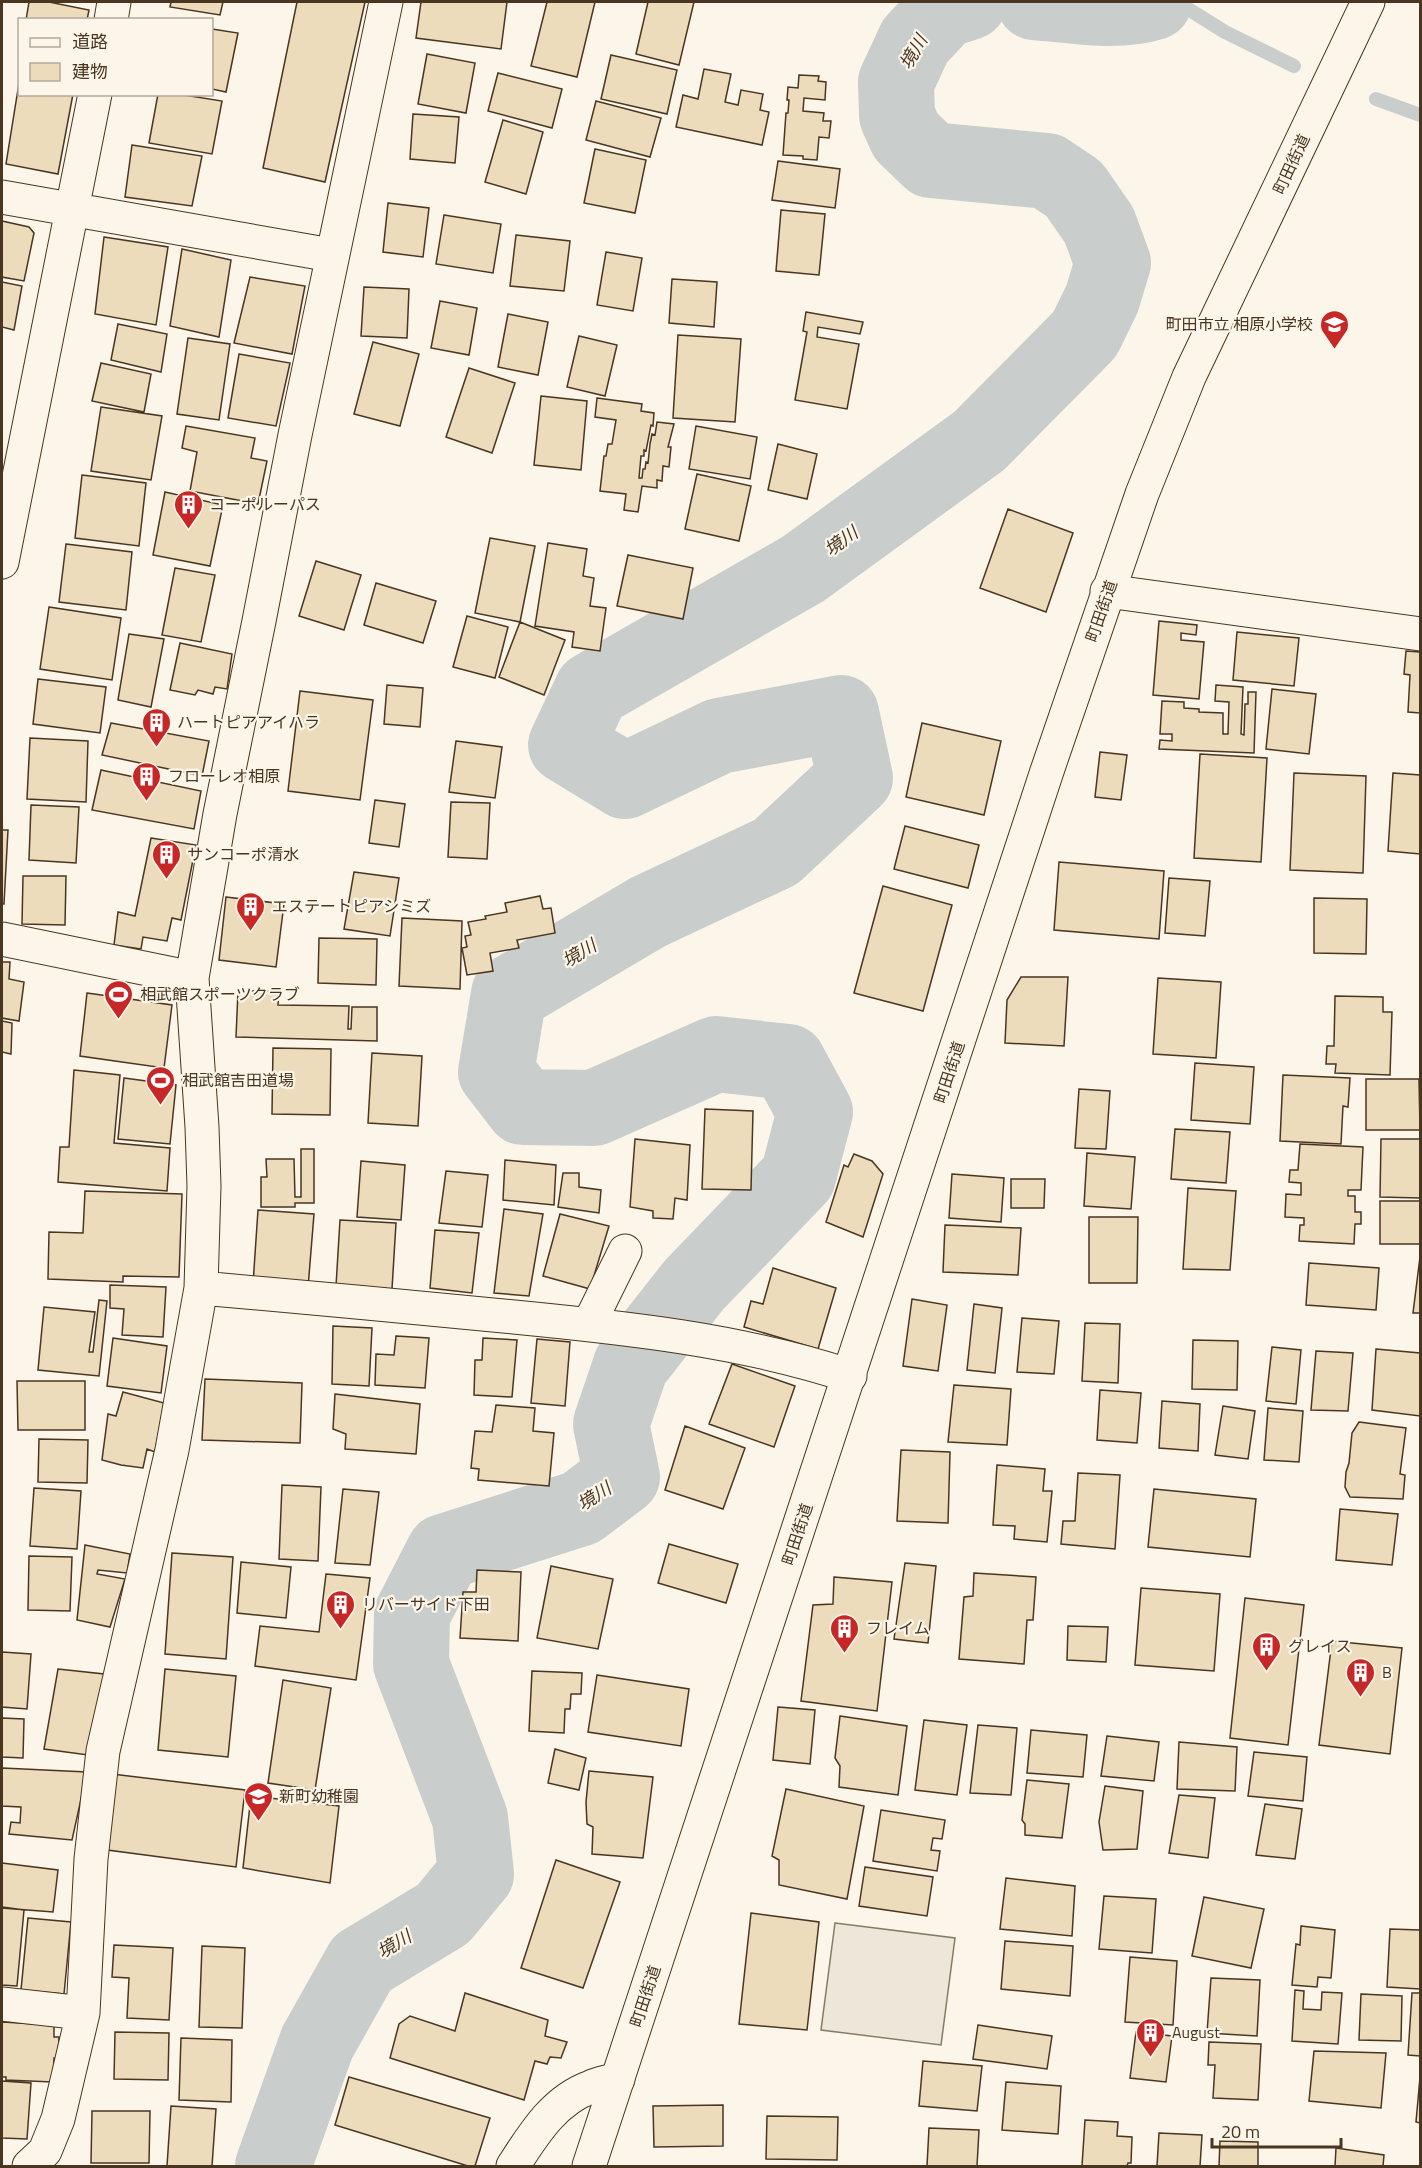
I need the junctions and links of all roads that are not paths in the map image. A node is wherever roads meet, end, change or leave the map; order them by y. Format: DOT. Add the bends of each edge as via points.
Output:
graph roads {
  1 [pos="114,2"];
  2 [pos="386,2"];
  3 [pos="1368,2"];
  4 [pos="111,18"];
  5 [pos="95,96"];
  6 [pos="2,197"];
  7 [pos="72,209"];
  8 [pos="331,255"];
  9 [pos="2,562"];
  10 [pos="1107,591"];
  11 [pos="1420,634"];
  12 [pos="2,939"];
  13 [pos="192,978"];
  14 [pos="625,1251"];
  15 [pos="201,1288"];
  16 [pos="597,1325"];
  17 [pos="850,1376"];
  18 [pos="2,2004"];
  19 [pos="83,2013"];
  20 [pos="618,2079"];
  21 [pos="29,2166"];
  22 [pos="513,2166"];
  23 [pos="589,2166"];
  1 -- 4 [label="street"];
  2 -- 8 [label="street"];
  3 -- 10 [label="street, 町田街道" via="1189,377"];
  5 -- 7 [label="street"];
  6 -- 7 [label="street"];
  7 -- 8 [label="street"];
  7 -- 9 [label="street"];
  8 -- 13 [label="street" via="220,814"];
  10 -- 11 [label="street"];
  10 -- 17 [label="street, 町田街道"];
  12 -- 13 [label="street"];
  13 -- 15 [label="street" via="204,1174"];
  14 -- 16 [label="street"];
  15 -- 16 [label="street"];
  15 -- 19 [label="street" via="172,1450 103,1751 91,1859"];
  16 -- 17 [label="street" via="704,1339"];
  17 -- 20 [label="street, 町田街道"];
  18 -- 19 [label="street"];
  19 -- 21 [label="street" via="58,2119 45,2151"];
  20 -- 22 [label="street" via="589,2087 560,2105"];
  20 -- 23 [label="street, 町田街道"];
}
